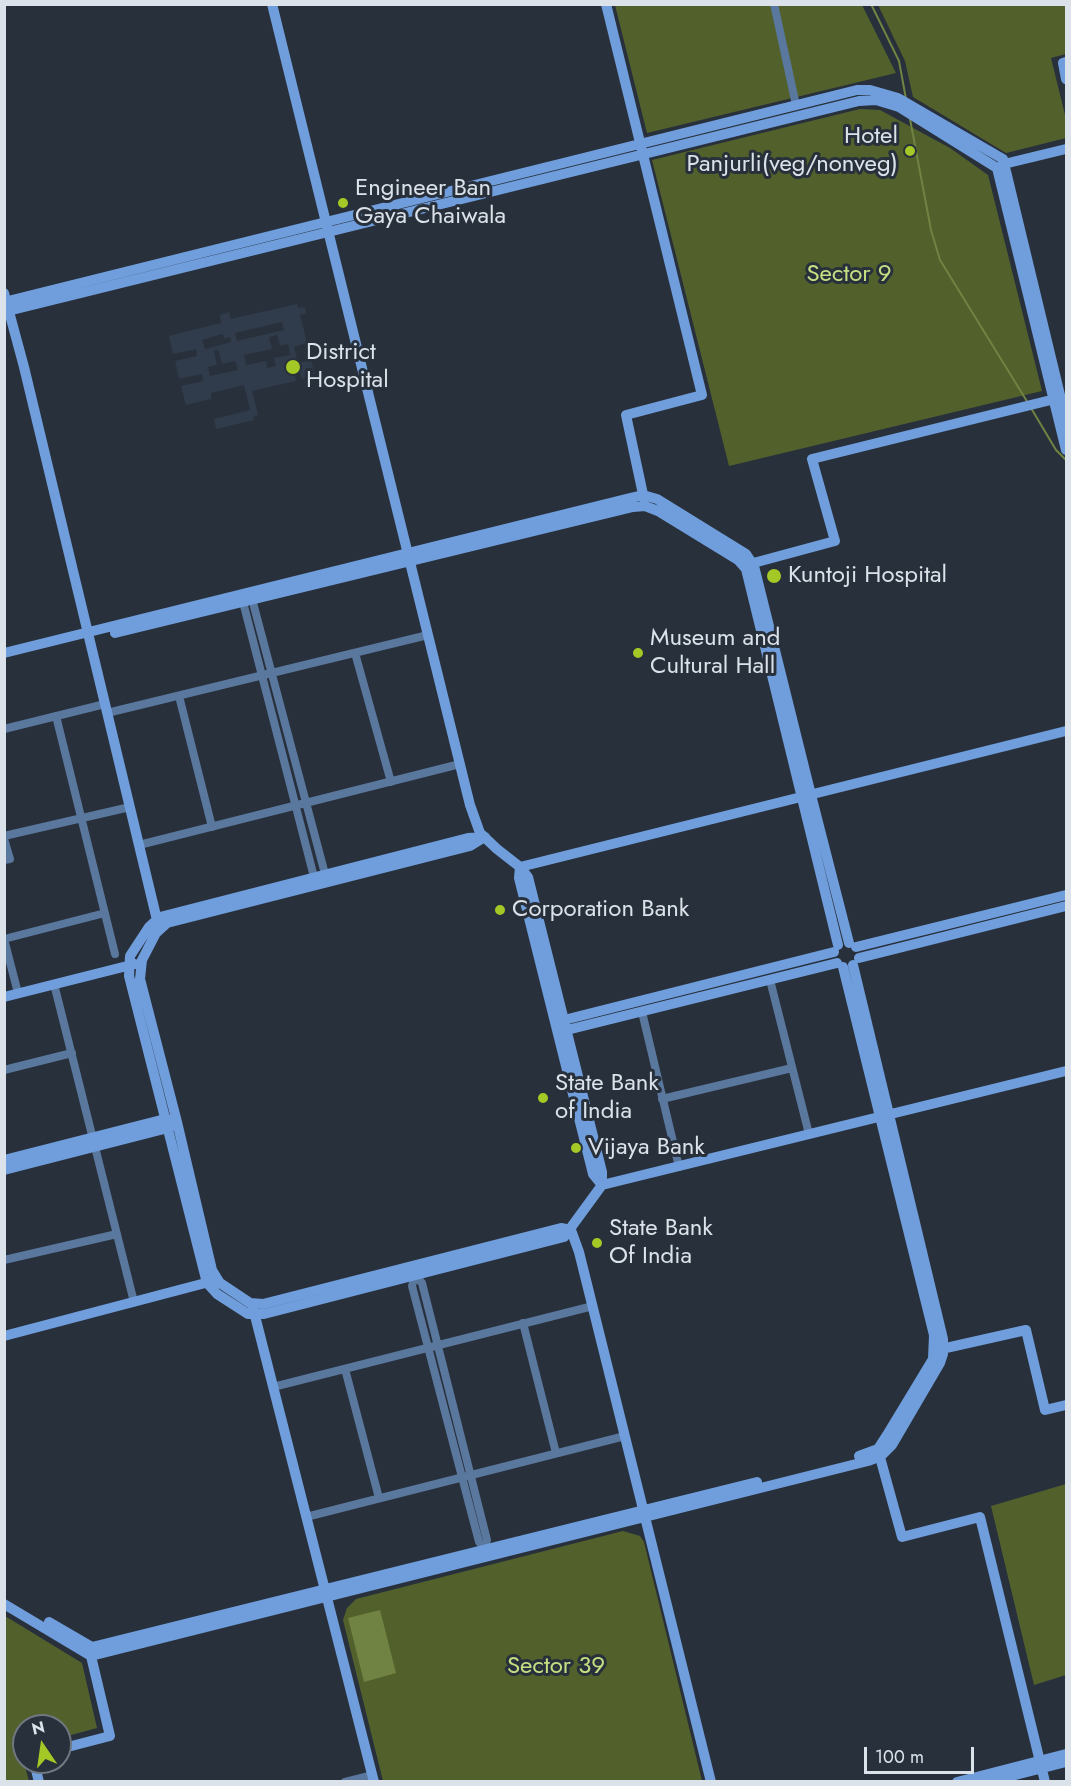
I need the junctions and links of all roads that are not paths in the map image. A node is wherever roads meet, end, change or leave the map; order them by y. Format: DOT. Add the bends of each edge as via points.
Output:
graph roads {
  1 [pos="272,4"];
  2 [pos="606,4"];
  3 [pos="774,4"];
  4 [pos="1066,62"];
  5 [pos="1066,79"];
  6 [pos="898,103"];
  7 [pos="796,105"];
  8 [pos="641,149"];
  9 [pos="1066,149"];
  10 [pos="1001,166"];
  11 [pos="327,227"];
  12 [pos="6,304"];
  13 [pos="1060,398"];
  14 [pos="1066,420"];
  15 [pos="1066,449"];
  16 [pos="644,500"];
  17 [pos="408,556"];
  18 [pos="748,565"];
  19 [pos="247,598"];
  20 [pos="428,635"];
  21 [pos="88,636"];
  22 [pos="4,653"];
  23 [pos="355,653"];
  24 [pos="4,660"];
  25 [pos="271,673"];
  26 [pos="262,675"];
  27 [pos="179,696"];
  28 [pos="106,709"];
  29 [pos="56,716"];
  30 [pos="4,729"];
  31 [pos="1066,731"];
  32 [pos="460,764"];
  33 [pos="391,782"];
  34 [pos="806,796"];
  35 [pos="306,803"];
  36 [pos="296,806"];
  37 [pos="130,807"];
  38 [pos="82,818"];
  39 [pos="212,827"];
  40 [pos="485,837"];
  41 [pos="4,838"];
  42 [pos="139,845"];
  43 [pos="4,860"];
  44 [pos="520,867"];
  45 [pos="319,876"];
  46 [pos="1066,895"];
  47 [pos="1066,906"];
  48 [pos="105,913"];
  49 [pos="160,923"];
  50 [pos="4,939"];
  51 [pos="115,954"];
  52 [pos="846,955"];
  53 [pos="142,962"];
  54 [pos="130,965"];
  55 [pos="770,980"];
  56 [pos="54,984"];
  57 [pos="18,993"];
  58 [pos="4,997"];
  59 [pos="642,1011"];
  60 [pos="563,1026"];
  61 [pos="72,1053"];
  62 [pos="792,1068"];
  63 [pos="4,1070"];
  64 [pos="1066,1071"];
  65 [pos="662,1099"];
  66 [pos="885,1116"];
  67 [pos="170,1123"];
  68 [pos="809,1134"];
  69 [pos="94,1142"];
  70 [pos="4,1160"];
  71 [pos="679,1167"];
  72 [pos="4,1170"];
  73 [pos="602,1185"];
  74 [pos="571,1230"];
  75 [pos="117,1234"];
  76 [pos="4,1260"];
  77 [pos="415,1275"];
  78 [pos="218,1280"];
  79 [pos="207,1283"];
  80 [pos="134,1302"];
  81 [pos="593,1305"];
  82 [pos="254,1308"];
  83 [pos="523,1323"];
  84 [pos="5,1333"];
  85 [pos="438,1345"];
  86 [pos="428,1347"];
  87 [pos="939,1349"];
  88 [pos="345,1369"];
  89 [pos="273,1387"];
  90 [pos="1066,1405"];
  91 [pos="625,1436"];
  92 [pos="556,1453"];
  93 [pos="879,1453"];
  94 [pos="471,1475"];
  95 [pos="462,1477"];
  96 [pos="379,1498"];
  97 [pos="644,1514"];
  98 [pos="306,1517"];
  99 [pos="485,1549"];
  100 [pos="326,1593"];
  101 [pos="4,1597"];
  102 [pos="4,1604"];
  103 [pos="92,1651"];
  104 [pos="72,1746"];
  105 [pos="1066,1754"];
  106 [pos="1066,1762"];
  107 [pos="1041,1765"];
  108 [pos="373,1778"];
  109 [pos="345,1782"];
  110 [pos="711,1782"];
  111 [pos="957,1782"];
  112 [pos="988,1782"];
  113 [pos="1045,1782"];
  1 -- 11 [label="street"];
  2 -- 8 [label="street"];
  3 -- 7 [label="street"];
  4 -- 5 [label="street"];
  6 -- 7 [label="street" via="870,90 857,90"];
  6 -- 8 [label="street" via="860,101"];
  6 -- 10 [label="street" via="1003,159"];
  7 -- 8 [label="street"];
  8 -- 11 [label="street"];
  8 -- 16 [label="street" via="702,395 626,415"];
  9 -- 10 [label="street"];
  10 -- 13 [label="street"];
  11 -- 12 [label="street"];
  11 -- 17 [label="street"];
  12 -- 21 [label="street"];
  13 -- 14 [label="street"];
  13 -- 15 [label="street"];
  13 -- 18 [label="street" via="812,459 835,541"];
  16 -- 17 [label="street" via="633,507"];
  16 -- 18 [label="street"];
  17 -- 19 [label="street"];
  17 -- 20 [label="street"];
  18 -- 34 [label="street"];
  19 -- 21 [label="street"];
  19 -- 25 [label="street"];
  19 -- 26 [label="street"];
  20 -- 23 [label="street"];
  20 -- 32 [label="street"];
  21 -- 22 [label="street"];
  21 -- 24 [label="street"];
  21 -- 28 [label="street"];
  23 -- 25 [label="street"];
  23 -- 33 [label="street"];
  25 -- 26 [label="street"];
  25 -- 35 [label="street"];
  26 -- 27 [label="street"];
  26 -- 36 [label="street"];
  27 -- 28 [label="street"];
  27 -- 39 [label="street"];
  28 -- 29 [label="street"];
  28 -- 37 [label="street"];
  29 -- 30 [label="street"];
  29 -- 38 [label="street"];
  31 -- 34 [label="street"];
  32 -- 33 [label="street"];
  32 -- 40 [label="street" via="470,805"];
  33 -- 35 [label="street"];
  34 -- 44 [label="street"];
  34 -- 52 [label="street"];
  35 -- 36 [label="street"];
  35 -- 45 [label="street"];
  36 -- 39 [label="street"];
  36 -- 45 [label="street"];
  37 -- 38 [label="street"];
  37 -- 42 [label="street"];
  38 -- 41 [label="street"];
  38 -- 48 [label="street"];
  39 -- 42 [label="street"];
  40 -- 44 [label="street"];
  40 -- 45 [label="street"];
  40 -- 49 [label="street" via="470,846"];
  41 -- 43 [label="street" via="10,859"];
  42 -- 49 [label="street"];
  44 -- 60 [label="street" via="519,878"];
  45 -- 49 [label="street" via="160,917"];
  46 -- 52 [label="street"];
  47 -- 52 [label="street"];
  48 -- 50 [label="street"];
  48 -- 51 [label="street"];
  49 -- 53 [label="street"];
  49 -- 54 [label="street" via="148,927 130,956"];
  50 -- 57 [label="street"];
  52 -- 55 [label="street"];
  52 -- 60 [label="street"];
  52 -- 66 [label="street"];
  53 -- 54 [label="street"];
  53 -- 67 [label="street" via="140,979"];
  54 -- 56 [label="street"];
  54 -- 67 [label="street" via="129,976"];
  55 -- 59 [label="street"];
  55 -- 62 [label="street"];
  56 -- 57 [label="street"];
  56 -- 61 [label="street"];
  57 -- 58 [label="street"];
  59 -- 60 [label="street"];
  59 -- 65 [label="street"];
  60 -- 73 [label="street" via="603,1172"];
  61 -- 63 [label="street"];
  61 -- 69 [label="street"];
  62 -- 65 [label="street"];
  62 -- 68 [label="street"];
  64 -- 66 [label="street"];
  65 -- 71 [label="street"];
  66 -- 68 [label="street"];
  66 -- 87 [label="street" via="943,1339"];
  67 -- 69 [label="street"];
  67 -- 78 [label="street"];
  67 -- 79 [label="street"];
  68 -- 71 [label="street"];
  69 -- 70 [label="street"];
  69 -- 72 [label="street"];
  69 -- 75 [label="street"];
  71 -- 73 [label="street"];
  73 -- 74 [label="street"];
  74 -- 77 [label="street" via="564,1237"];
  74 -- 81 [label="street"];
  74 -- 82 [label="street" via="561,1228"];
  75 -- 76 [label="street"];
  75 -- 80 [label="street"];
  77 -- 82 [label="street" via="264,1314"];
  77 -- 85 [label="street" via="422,1284"];
  77 -- 86 [label="street" via="412,1286"];
  78 -- 79 [label="street"];
  78 -- 82 [label="street"];
  79 -- 80 [label="street"];
  79 -- 82 [label="street" via="248,1314"];
  80 -- 84 [label="street"];
  81 -- 83 [label="street"];
  81 -- 91 [label="street"];
  82 -- 89 [label="street"];
  83 -- 85 [label="street"];
  83 -- 92 [label="street"];
  85 -- 86 [label="street"];
  85 -- 94 [label="street"];
  86 -- 88 [label="street"];
  86 -- 95 [label="street"];
  87 -- 90 [label="street" via="1026,1330 1045,1410"];
  87 -- 93 [label="street" via="940,1363 892,1445"];
  88 -- 89 [label="street"];
  88 -- 96 [label="street"];
  89 -- 98 [label="street"];
  91 -- 92 [label="street"];
  91 -- 97 [label="street"];
  92 -- 94 [label="street"];
  93 -- 97 [label="street" via="868,1461"];
  93 -- 107 [label="street" via="902,1537 980,1516"];
  94 -- 95 [label="street"];
  94 -- 99 [label="street" via="487,1540"];
  95 -- 96 [label="street"];
  95 -- 99 [label="street" via="478,1542"];
  96 -- 98 [label="street"];
  97 -- 99 [label="street"];
  97 -- 100 [label="street"];
  97 -- 110 [label="street"];
  98 -- 100 [label="street"];
  99 -- 100 [label="street"];
  100 -- 103 [label="street"];
  100 -- 108 [label="street"];
  101 -- 103 [label="street"];
  102 -- 103 [label="street"];
  103 -- 104 [label="street" via="110,1736"];
  105 -- 107 [label="street"];
  106 -- 107 [label="street"];
  107 -- 111 [label="street"];
  107 -- 112 [label="street"];
  107 -- 113 [label="street"];
  108 -- 109 [label="street"];
}
